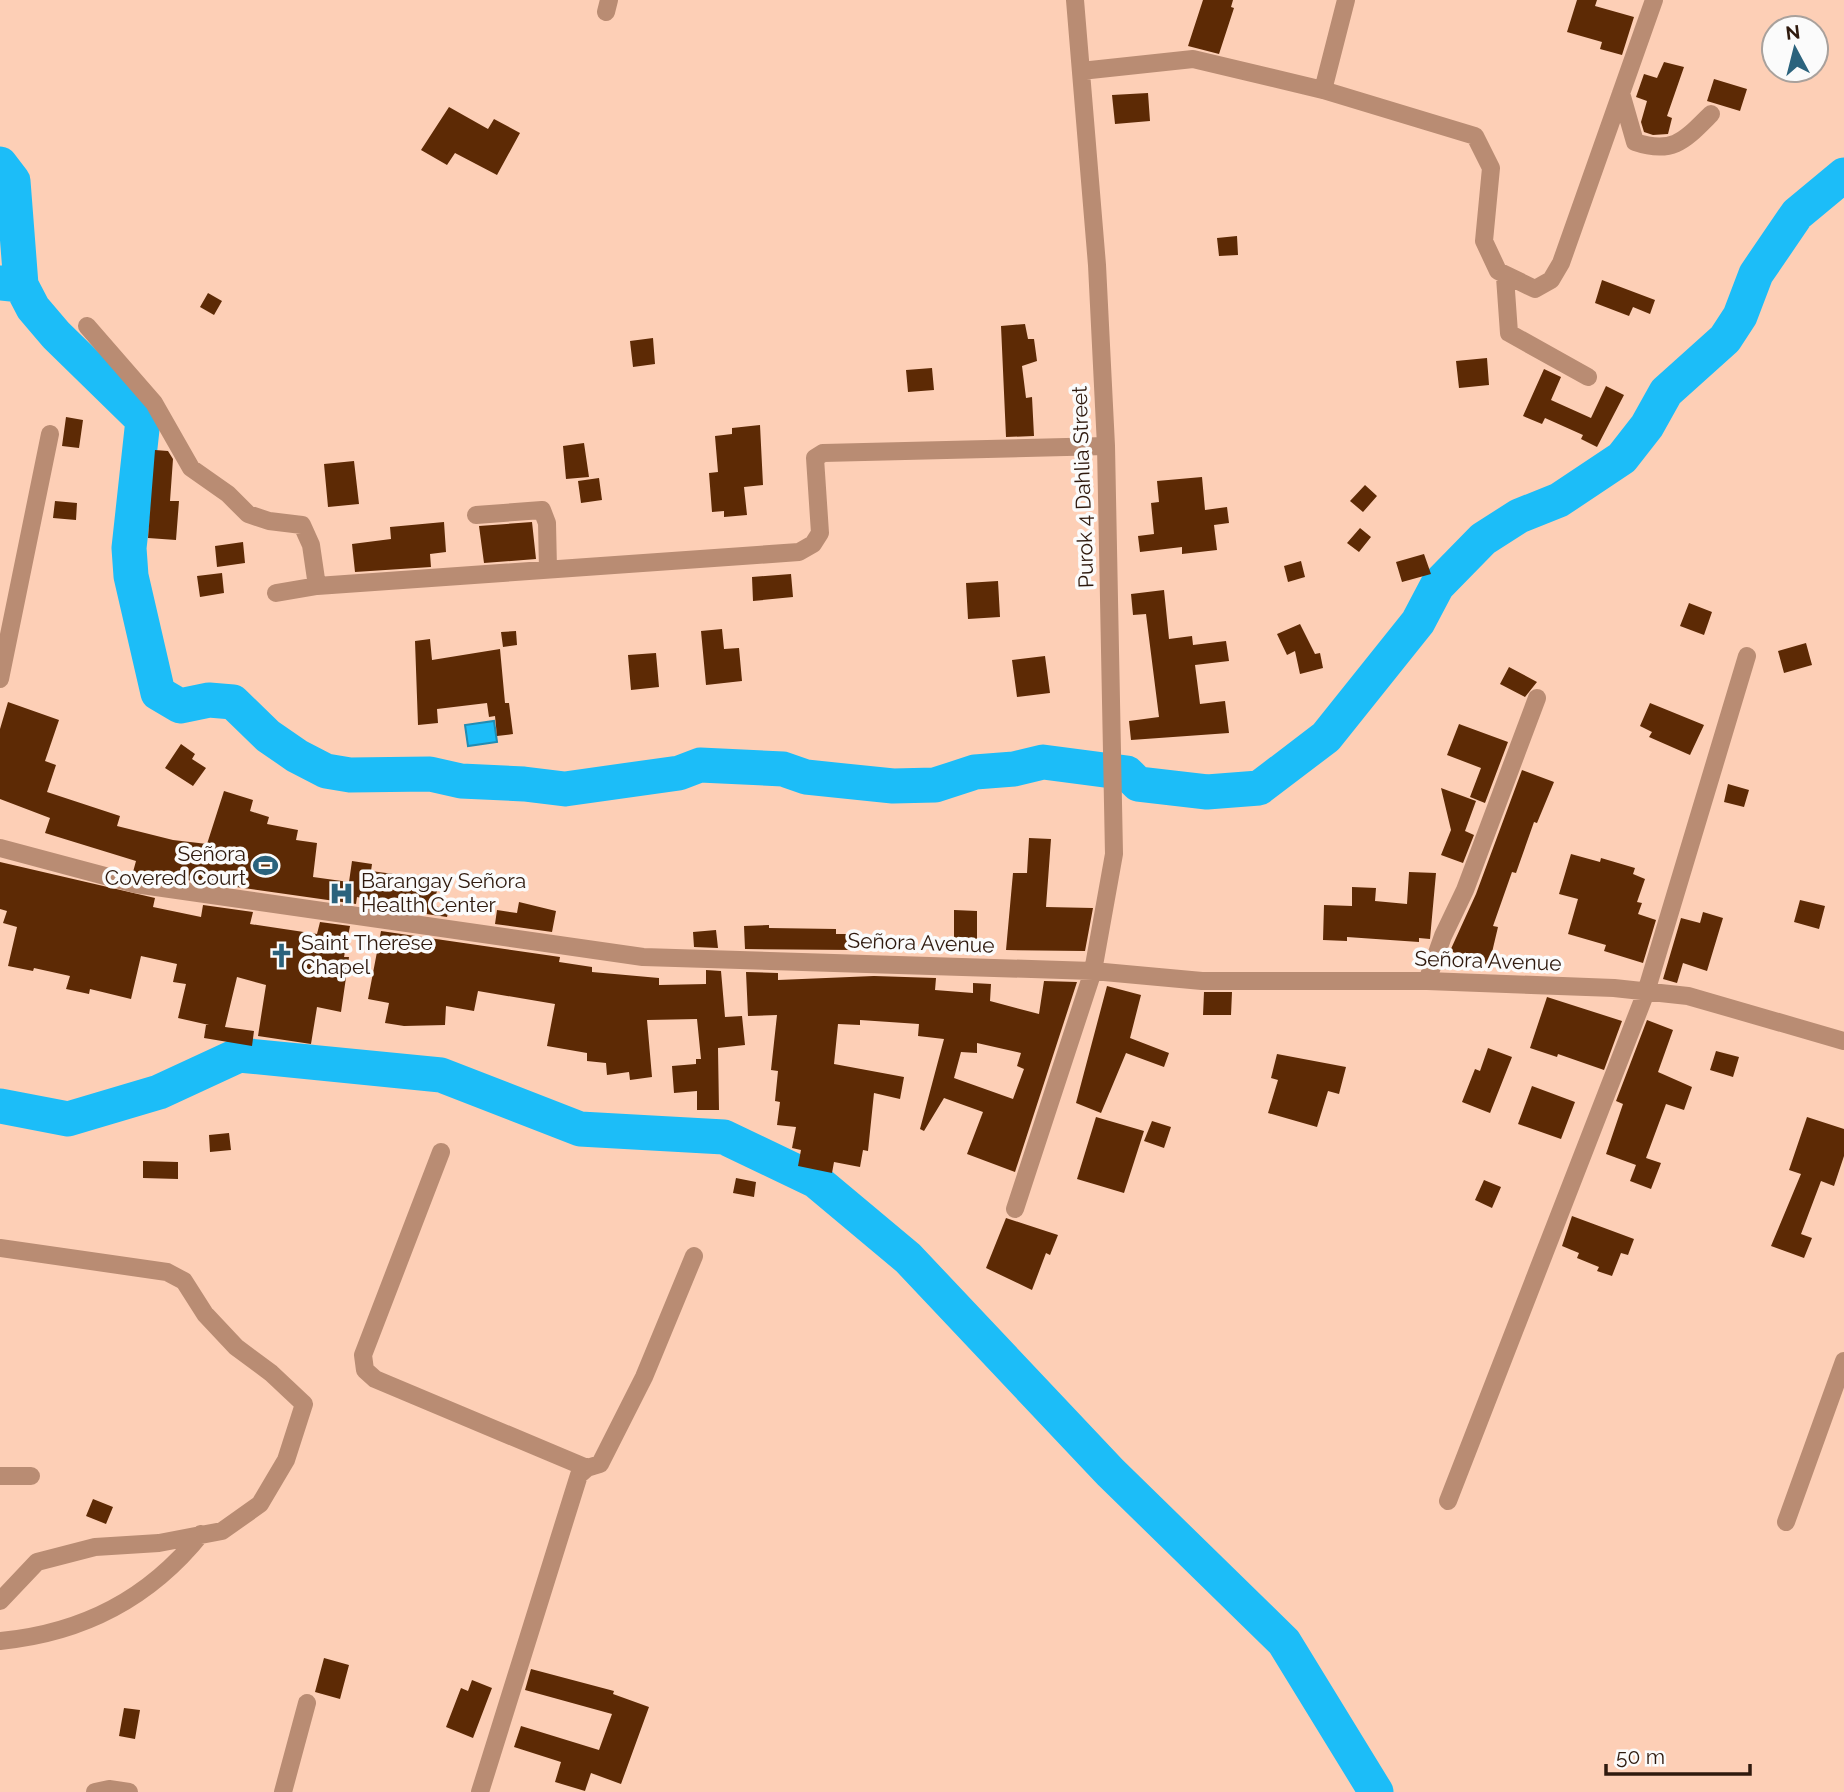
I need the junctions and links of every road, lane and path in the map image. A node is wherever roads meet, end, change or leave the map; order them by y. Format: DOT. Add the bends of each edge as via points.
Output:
graph roads {
  1 [pos="1075,0"];
  2 [pos="1346,0"];
  3 [pos="1654,0"];
  4 [pos="1081,71"];
  5 [pos="1323,90"];
  6 [pos="1621,93"];
  7 [pos="1711,114"];
  8 [pos="1505,277"];
  9 [pos="87,326"];
  10 [pos="1588,377"];
  11 [pos="50,434"];
  12 [pos="1106,446"];
  13 [pos="476,514"];
  14 [pos="548,569"];
  15 [pos="317,586"];
  16 [pos="276,593"];
  17 [pos="1746,656"];
  18 [pos="0,679"];
  19 [pos="1536,698"];
  20 [pos="0,848"];
  21 [pos="1093,971"];
  22 [pos="1427,981"];
  23 [pos="1646,992"];
  24 [pos="1844,1041"];
  25 [pos="441,1152"];
  26 [pos="1015,1209"];
  27 [pos="0,1248"];
  28 [pos="694,1256"];
  29 [pos="1844,1361"];
  30 [pos="587,1468"];
  31 [pos="0,1476"];
  32 [pos="31,1476"];
  33 [pos="1448,1501"];
  34 [pos="1786,1522"];
  35 [pos="201,1534"];
  36 [pos="0,1601"];
  37 [pos="0,1641"];
  38 [pos="307,1703"];
  39 [pos="95,1792"];
  40 [pos="129,1792"];
  41 [pos="284,1792"];
  42 [pos="480,1792"];
  1 -- 4 [label="street, Purok 4 Dahlia Street"];
  2 -- 5 [label="street"];
  3 -- 6 [label="street"];
  4 -- 5 [label="street" via="1193,59"];
  4 -- 12 [label="street, Purok 4 Dahlia Street"];
  5 -- 8 [label="street" via="1475,136 1491,168 1484,241 1497,271"];
  6 -- 7 [label="street" via="1635,142 1657,149 1681,140"];
  6 -- 8 [label="street" via="1551,280 1535,289"];
  8 -- 10 [label="street" via="1509,333"];
  9 -- 15 [label="street" via="155,403 191,468 248,514 302,525 311,545"];
  11 -- 18 [label="street"];
  12 -- 14 [label="street" via="823,453 815,458 820,533 799,552"];
  12 -- 21 [label="street, Purok 4 Dahlia Street" via="1114,854"];
  13 -- 14 [label="street" via="542,510 548,523"];
  14 -- 15 [label="street"];
  15 -- 16 [label="street"];
  17 -- 23 [label="street"];
  19 -- 22 [label="street"];
  20 -- 21 [label="street, Señora Avenue" via="135,884 643,957"];
  21 -- 22 [label="street, Señora Avenue" via="1202,981"];
  21 -- 26 [label="street, Purok 4 Dahlia Street"];
  22 -- 23 [label="street, Señora Avenue"];
  23 -- 24 [label="street, Señora Avenue" via="1688,996"];
  23 -- 33 [label="street"];
  25 -- 30 [label="street" via="363,1354 365,1370 375,1379"];
  27 -- 35 [label="street" via="167,1272 184,1281 205,1314 236,1347 304,1404 286,1460 260,1504 222,1531"];
  28 -- 30 [label="street" via="644,1377 600,1464"];
  29 -- 34 [label="street"];
  30 -- 42 [label="street" via="579,1475"];
  31 -- 32 [label="street"];
  35 -- 36 [label="street" via="159,1543 95,1547 37,1562"];
  35 -- 37 [label="street" via="166,1573 87,1622 40,1637"];
  38 -- 41 [label="street"];
  39 -- 40 [label="street"];
}
